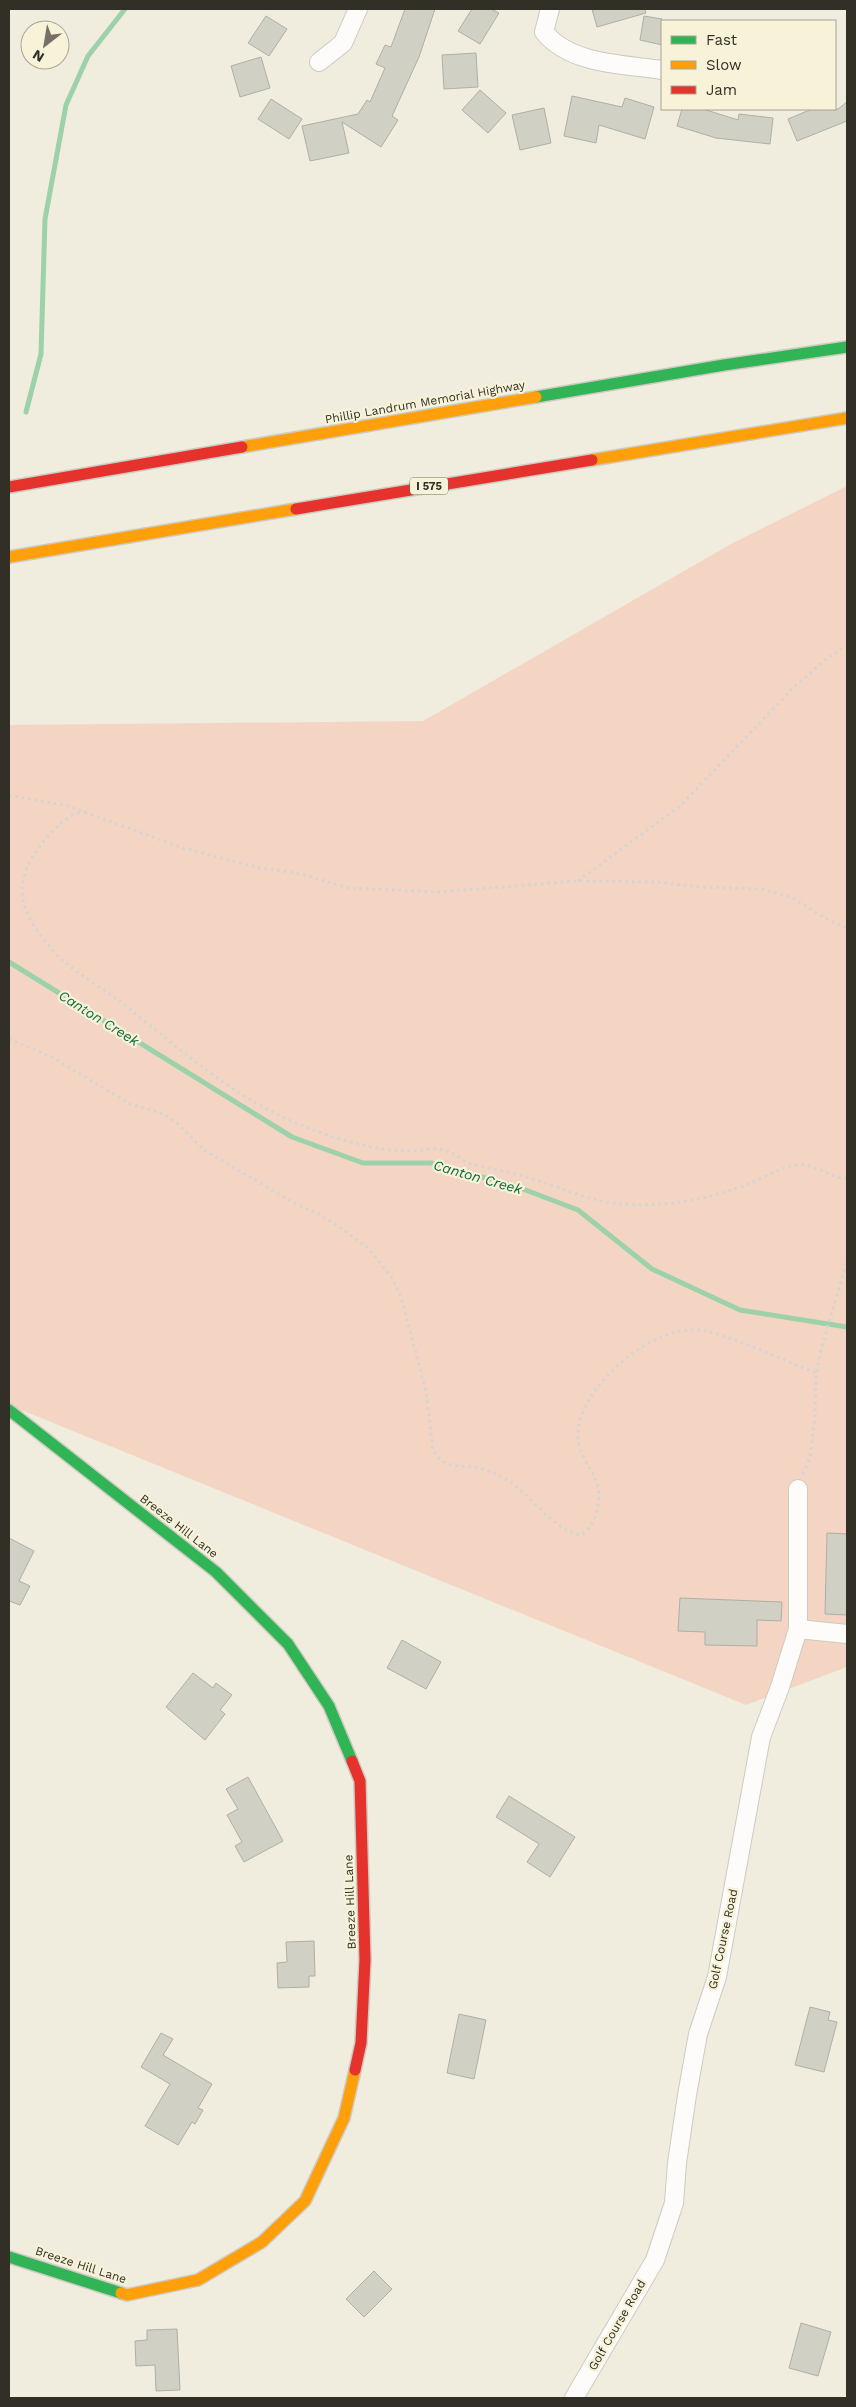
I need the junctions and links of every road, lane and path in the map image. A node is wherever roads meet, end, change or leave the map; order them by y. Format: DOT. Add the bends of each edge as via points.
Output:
graph roads {
  1 [pos="358,9"];
  2 [pos="550,9"];
  3 [pos="319,62"];
  4 [pos="661,70"];
  5 [pos="847,347"];
  6 [pos="847,418"];
  7 [pos="9,487"];
  8 [pos="10,557"];
  9 [pos="847,645"];
  10 [pos="9,795"];
  11 [pos="86,812"];
  12 [pos="577,881"];
  13 [pos="847,928"];
  14 [pos="9,1039"];
  15 [pos="847,1179"];
  16 [pos="847,1261"];
  17 [pos="816,1374"];
  18 [pos="9,1410"];
  19 [pos="798,1489"];
  20 [pos="798,1629"];
  21 [pos="847,1634"];
  22 [pos="9,2257"];
  23 [pos="574,2398"];
  1 -- 3 [label="street" via="343,43"];
  2 -- 4 [label="street" via="544,32 553,42 576,56"];
  5 -- 7 [label="main road, Phillip Landrum Memorial Highway" via="694,370"];
  6 -- 8 [label="main road, I 575"];
  9 -- 12 [label="path" via="793,688 680,806"];
  10 -- 11 [label="path"];
  11 -- 12 [label="path" via="183,848 260,868 302,874 348,888 438,892"];
  11 -- 15 [label="path" via="78,812 52,831 26,866 22,892 27,912 61,959 236,1090 275,1113 312,1129 376,1148 448,1151 470,1164 612,1203 693,1199 734,1189 798,1164"];
  12 -- 13 [label="path" via="762,889 793,898"];
  14 -- 17 [label="path" via="52,1057 130,1104 164,1114 204,1150 317,1213 369,1249 393,1279 402,1301 426,1391 433,1450 438,1457 444,1462 488,1470 520,1487 574,1534 581,1535 590,1527 598,1497 597,1485 579,1448 579,1421 584,1406 606,1375 648,1344 677,1332 705,1331"];
  16 -- 17 [label="path"];
  17 -- 19 [label="path" via="816,1416 810,1457"];
  18 -- 22 [label="main road, Breeze Hill Lane" via="216,1572 288,1644 329,1706 360,1781 365,1960 361,2043 344,2118 305,2201 262,2242 198,2280 127,2295"];
  19 -- 20 [label="street, Golf Course Road"];
  20 -- 21 [label="street"];
  20 -- 23 [label="street, Golf Course Road" via="761,1737 717,1977 698,2034 668,2226 655,2260"];
}
